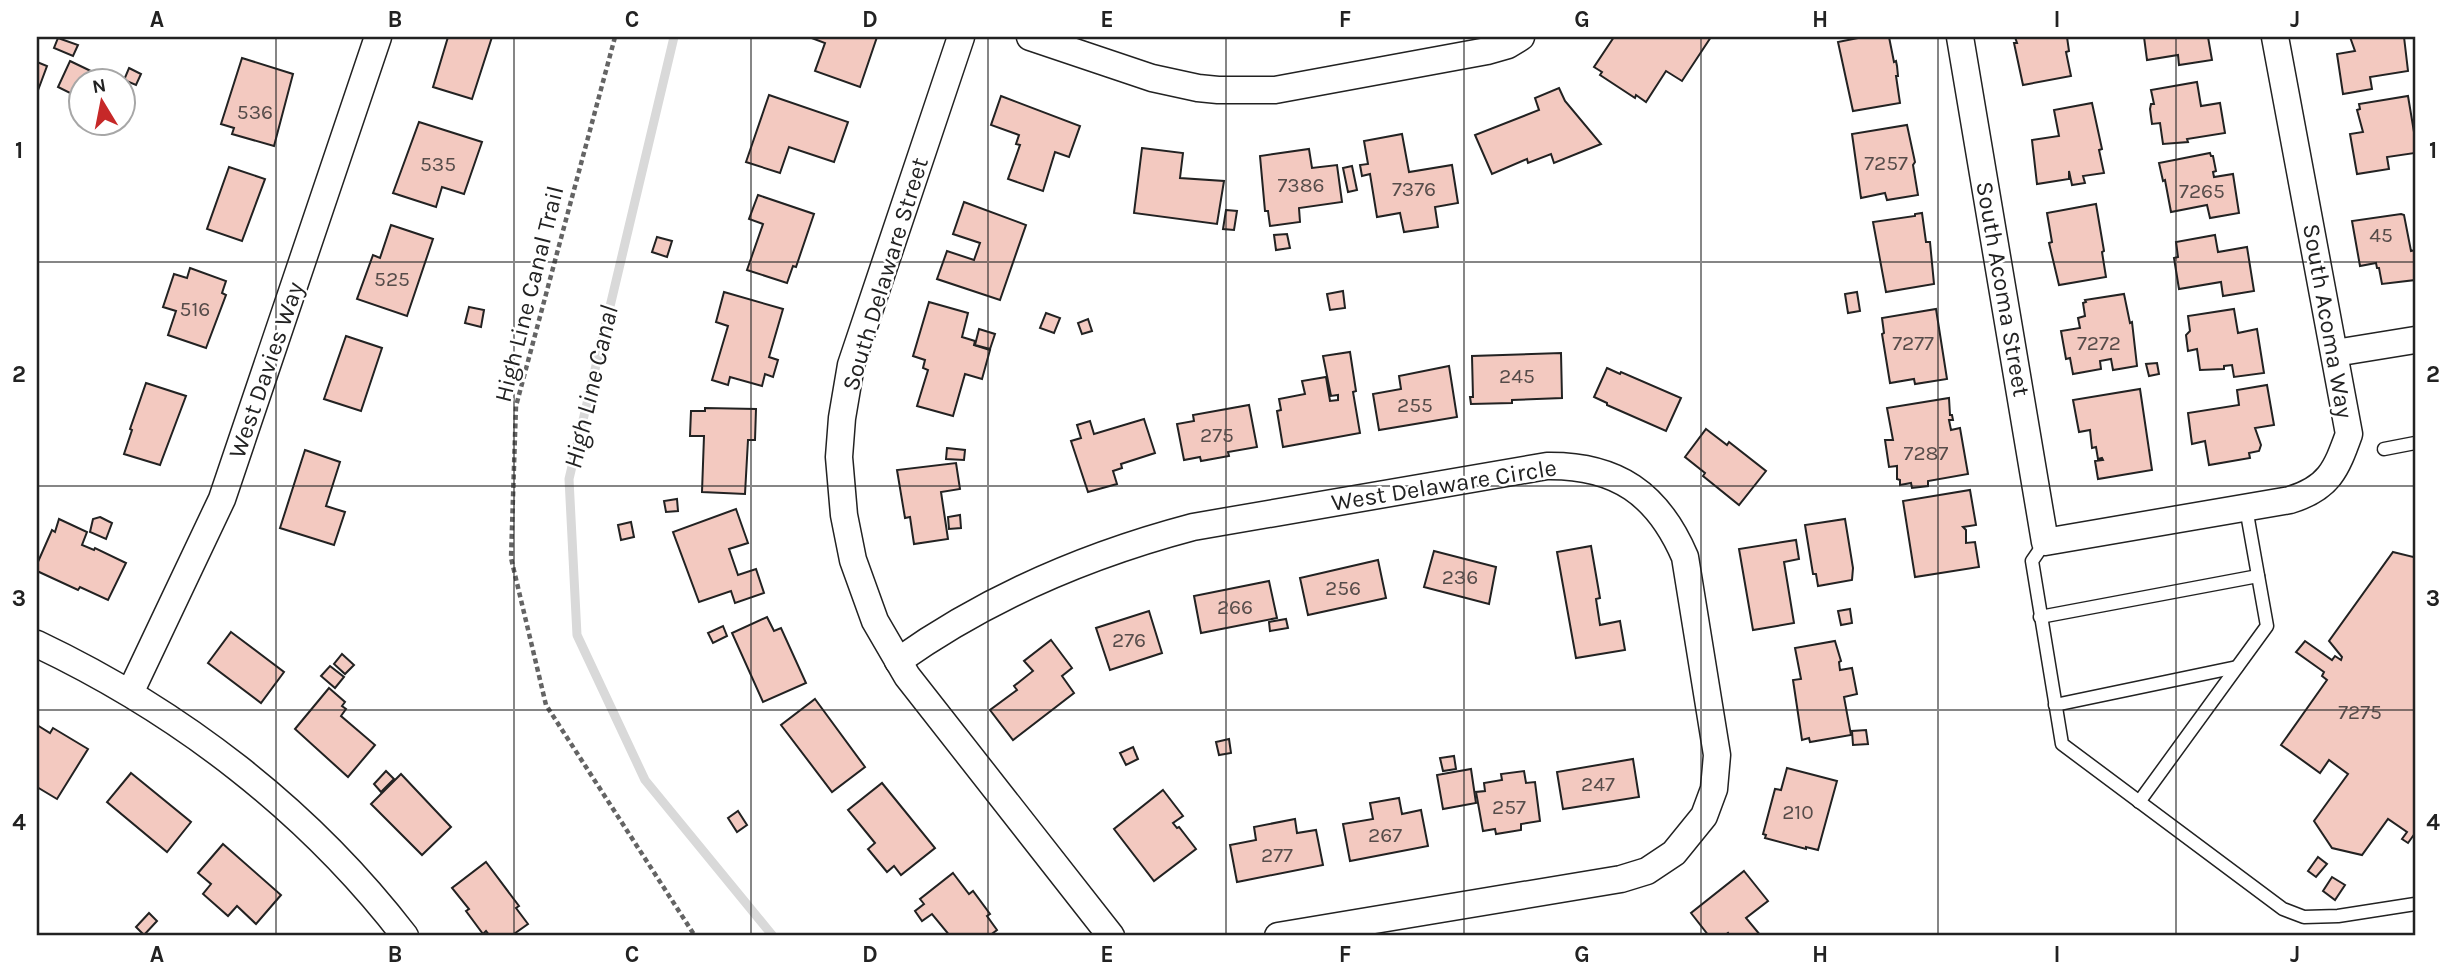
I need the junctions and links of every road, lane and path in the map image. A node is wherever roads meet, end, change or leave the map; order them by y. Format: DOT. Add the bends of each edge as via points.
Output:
graph roads {
  1 [pos="378,37"];
  2 [pos="615,37"];
  3 [pos="961,37"];
  4 [pos="1030,37"];
  5 [pos="1521,37"];
  6 [pos="1960,37"];
  7 [pos="2275,37"];
  8 [pos="2415,340"];
  9 [pos="2335,353"];
  10 [pos="2415,443"];
  11 [pos="2384,449"];
  12 [pos="2246,508"];
  13 [pos="2045,542"];
  14 [pos="2258,576"];
  15 [pos="2040,617"];
  16 [pos="37,644"];
  17 [pos="898,661"];
  18 [pos="2237,667"];
  19 [pos="130,693"];
  20 [pos="2055,705"];
  21 [pos="2139,802"];
  22 [pos="2415,904"];
  23 [pos="405,936"];
  24 [pos="695,936"];
  25 [pos="1111,936"];
  26 [pos="1278,936"];
  1 -- 19 [label="street, West Davies Way" via="222,499"];
  2 -- 24 [label="path, High Line Canal Trail" via="516,406 510,558 546,705"];
  3 -- 17 [label="street, South Delaware Street" via="851,365 842,418 840,468 853,559 875,621"];
  4 -- 5 [label="street" via="1152,78 1198,88 1275,90 1488,51"];
  6 -- 13 [label="street, South Acoma Street"];
  7 -- 9 [label="street, South Acoma Way"];
  8 -- 9 [label="street"];
  9 -- 12 [label="street, South Acoma Way" via="2349,434 2337,467 2307,495"];
  10 -- 11 [label="lane"];
  12 -- 13 [label="street, South Acoma Way"];
  12 -- 14 [label="lane"];
  13 -- 15 [label="lane" via="2032,561"];
  14 -- 15 [label="lane"];
  14 -- 18 [label="lane" via="2267,626"];
  15 -- 20 [label="lane"];
  16 -- 19 [label="street"];
  17 -- 25 [label="street, South Delaware Street"];
  17 -- 26 [label="street, West Delaware Circle" via="994,600 1072,565 1193,527 1548,466 1575,466 1608,474 1648,500 1674,531 1685,557 1717,755 1714,789 1704,816 1687,838 1647,871 1621,879"];
  18 -- 20 [label="lane"];
  18 -- 21 [label="lane"];
  19 -- 23 [label="street" via="241,769 280,802 341,861"];
  20 -- 21 [label="lane" via="2062,744"];
  21 -- 22 [label="lane" via="2283,908 2304,917"];
}
